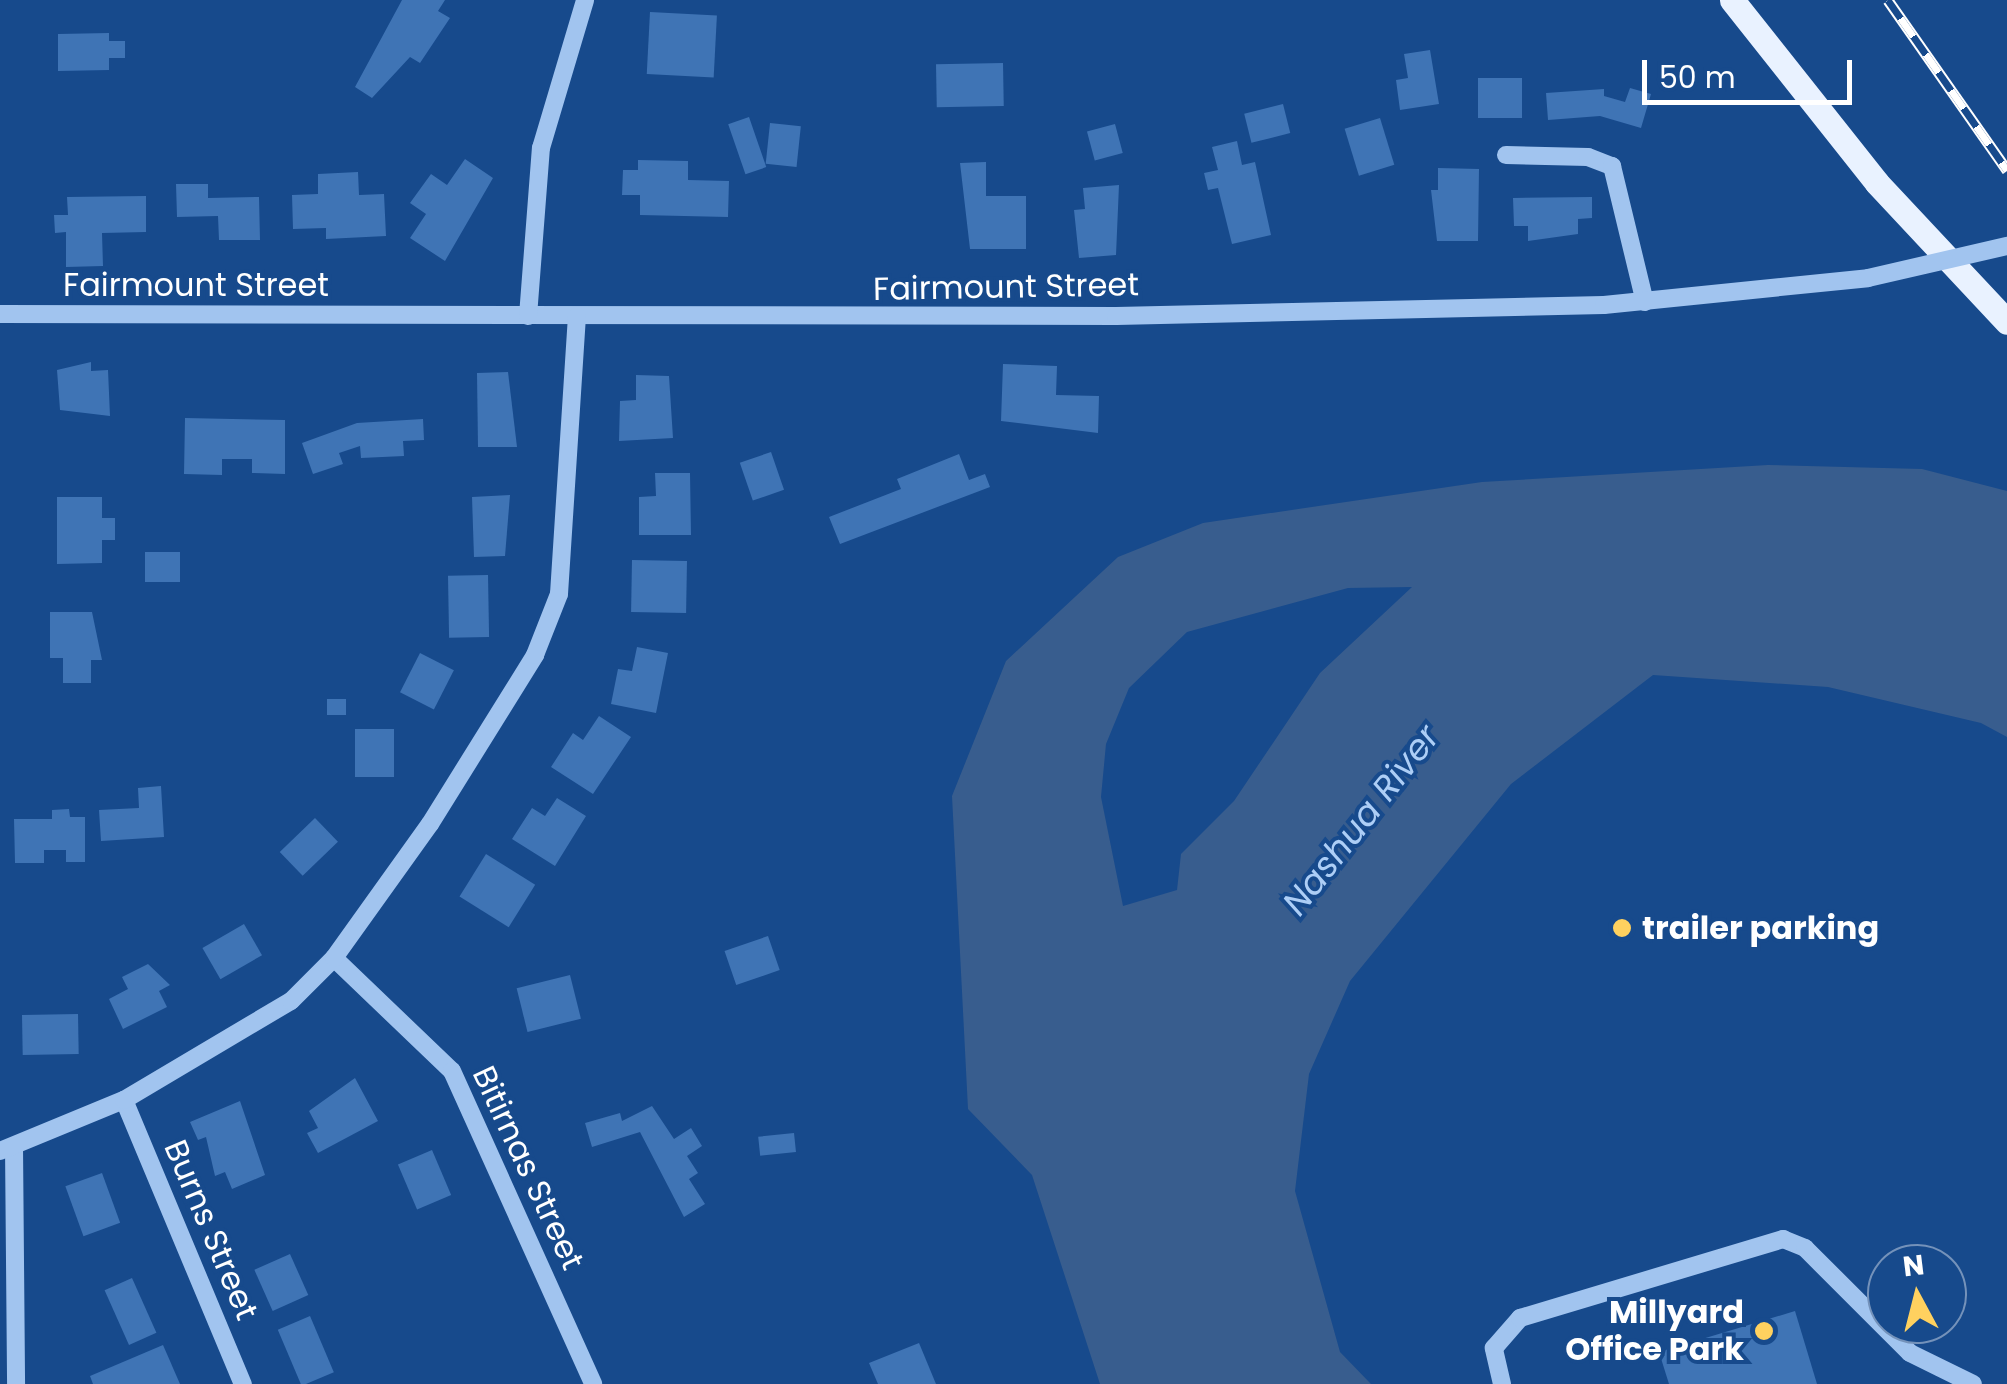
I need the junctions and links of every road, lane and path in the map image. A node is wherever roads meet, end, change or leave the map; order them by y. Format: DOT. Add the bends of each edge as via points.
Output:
graph roads {
  1 [pos="585,0"];
  2 [pos="1732,0"];
  3 [pos="1506,156"];
  4 [pos="2007,246"];
  5 [pos="1645,302"];
  6 [pos="0,314"];
  7 [pos="528,316"];
  8 [pos="577,316"];
  9 [pos="2007,322"];
  10 [pos="334,958"];
  11 [pos="124,1100"];
  12 [pos="7,1149"];
  13 [pos="16,1384"];
  14 [pos="242,1384"];
  15 [pos="593,1384"];
  16 [pos="1502,1384"];
  17 [pos="1972,1384"];
  1 -- 7 [label="street" via="540,148"];
  2 -- 9 [label="main road" via="1877,183"];
  3 -- 5 [label="street" via="1588,157 1612,166 1643,268"];
  4 -- 5 [label="street, Fairmount Street, bridge" via="1868,278"];
  5 -- 8 [label="street, Fairmount Street" via="1099,317"];
  6 -- 7 [label="street, Fairmount Street"];
  7 -- 8 [label="street, Fairmount Street"];
  8 -- 10 [label="street" via="559,594 486,743"];
  10 -- 11 [label="street" via="234,1041"];
  10 -- 15 [label="street, Bitirnas Street" via="452,1072"];
  11 -- 12 [label="street"];
  11 -- 14 [label="street, Burns Street"];
  12 -- 13 [label="street"];
  16 -- 17 [label="street" via="1494,1348 1520,1318 1783,1239 1805,1248 1910,1353"];
}
